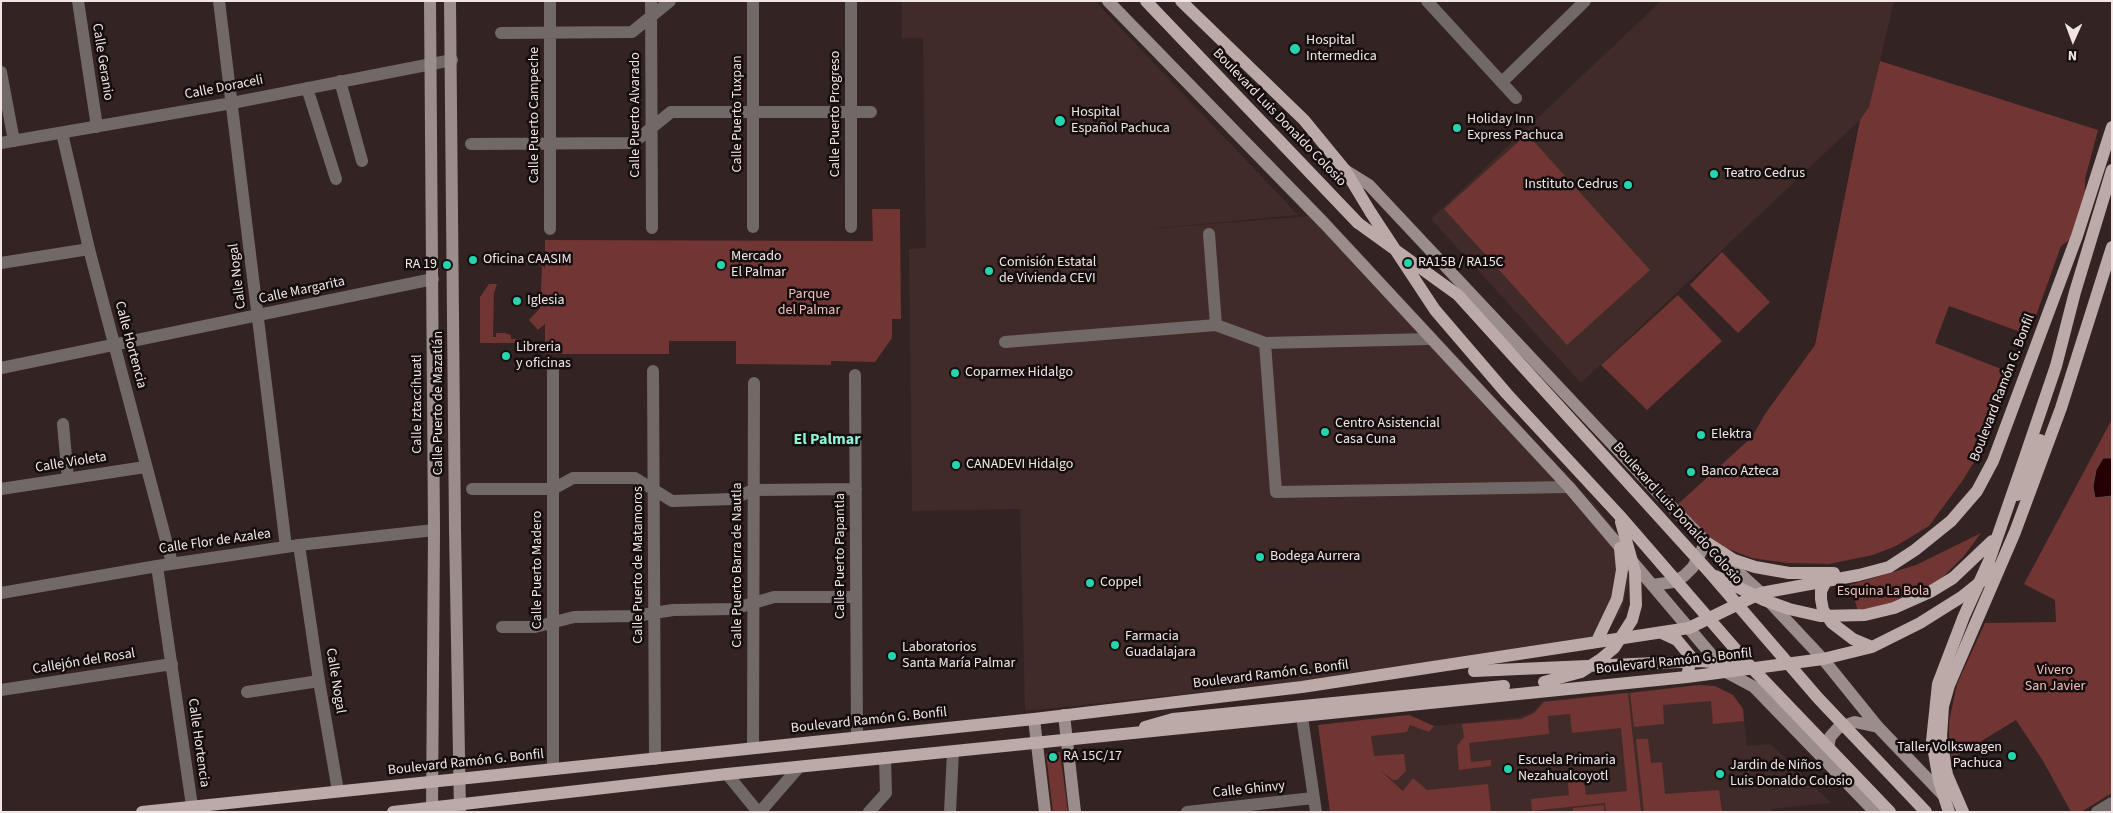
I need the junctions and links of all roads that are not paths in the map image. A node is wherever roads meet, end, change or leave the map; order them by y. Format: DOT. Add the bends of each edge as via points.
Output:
graph roads {
  1 [pos="78,1"];
  2 [pos="219,1"];
  3 [pos="430,1"];
  4 [pos="450,1"];
  5 [pos="550,1"];
  6 [pos="651,1"];
  7 [pos="670,1"];
  8 [pos="753,1"];
  9 [pos="851,1"];
  10 [pos="1108,1"];
  11 [pos="1146,1"];
  12 [pos="1427,1"];
  13 [pos="1586,1"];
  14 [pos="1186,4"];
  15 [pos="651,17"];
  16 [pos="501,32"];
  17 [pos="550,32"];
  18 [pos="452,60"];
  19 [pos="431,63"];
  20 [pos="1,72"];
  21 [pos="340,81"];
  22 [pos="1502,82"];
  23 [pos="307,88"];
  24 [pos="1516,98"];
  25 [pos="232,103"];
  26 [pos="753,112"];
  27 [pos="851,112"];
  28 [pos="871,112"];
  29 [pos="97,127"];
  30 [pos="2112,127"];
  31 [pos="651,128"];
  32 [pos="62,133"];
  33 [pos="8,142"];
  34 [pos="471,144"];
  35 [pos="550,144"];
  36 [pos="362,161"];
  37 [pos="1345,170"];
  38 [pos="2112,170"];
  39 [pos="336,179"];
  40 [pos="753,227"];
  41 [pos="851,227"];
  42 [pos="652,228"];
  43 [pos="550,229"];
  44 [pos="1209,234"];
  45 [pos="2112,247"];
  46 [pos="88,249"];
  47 [pos="1,263"];
  48 [pos="433,279"];
  49 [pos="258,316"];
  50 [pos="1216,325"];
  51 [pos="1429,339"];
  52 [pos="1005,342"];
  53 [pos="1265,343"];
  54 [pos="115,345"];
  55 [pos="2078,348"];
  56 [pos="454,358"];
  57 [pos="433,359"];
  58 [pos="1,368"];
  59 [pos="553,370"];
  60 [pos="653,371"];
  61 [pos="855,374"];
  62 [pos="754,382"];
  63 [pos="63,424"];
  64 [pos="145,467"];
  65 [pos="68,479"];
  66 [pos="1569,487"];
  67 [pos="1,489"];
  68 [pos="472,489"];
  69 [pos="553,489"];
  70 [pos="654,489"];
  71 [pos="856,489"];
  72 [pos="753,490"];
  73 [pos="1619,515"];
  74 [pos="434,530"];
  75 [pos="1706,542"];
  76 [pos="292,546"];
  77 [pos="1620,548"];
  78 [pos="172,564"];
  79 [pos="157,566"];
  80 [pos="1889,567"];
  81 [pos="1999,567"];
  82 [pos="1711,574"];
  83 [pos="1826,581"];
  84 [pos="1654,585"];
  85 [pos="1,593"];
  86 [pos="1761,593"];
  87 [pos="856,597"];
  88 [pos="753,604"];
  89 [pos="654,613"];
  90 [pos="553,622"];
  91 [pos="502,627"];
  92 [pos="1689,628"];
  93 [pos="1662,633"];
  94 [pos="1597,641"];
  95 [pos="1872,647"];
  96 [pos="1823,659"];
  97 [pos="172,664"];
  98 [pos="1750,666"];
  99 [pos="1408,672"];
  100 [pos="1726,672"];
  101 [pos="1687,677"];
  102 [pos="319,681"];
  103 [pos="1,690"];
  104 [pos="247,692"];
  105 [pos="1064,715"];
  106 [pos="1302,717"];
  107 [pos="1034,719"];
  108 [pos="1878,728"];
  109 [pos="1117,735"];
  110 [pos="857,737"];
  111 [pos="1067,741"];
  112 [pos="1035,744"];
  113 [pos="753,748"];
  114 [pos="953,752"];
  115 [pos="885,758"];
  116 [pos="655,759"];
  117 [pos="1826,759"];
  118 [pos="799,767"];
  119 [pos="553,769"];
  120 [pos="727,774"];
  121 [pos="460,779"];
  122 [pos="432,782"];
  123 [pos="338,791"];
  124 [pos="1314,798"];
  125 [pos="2112,803"];
  126 [pos="192,806"];
  127 [pos="460,808"];
  128 [pos="1227,809"];
  129 [pos="432,810"];
  130 [pos="142,812"];
  131 [pos="394,812"];
  132 [pos="759,812"];
  133 [pos="869,812"];
  134 [pos="950,812"];
  135 [pos="1045,812"];
  136 [pos="1075,812"];
  137 [pos="1187,812"];
  138 [pos="1316,812"];
  139 [pos="1875,812"];
  140 [pos="1890,812"];
  141 [pos="1926,812"];
  142 [pos="1949,812"];
  143 [pos="1959,812"];
  144 [pos="1963,812"];
  145 [pos="2097,812"];
  1 -- 29 [label="street, Calle Geranio"];
  2 -- 25 [label="street, Calle Nogal"];
  3 -- 19 [label="street, Calle Iztaccíhuatl"];
  4 -- 18 [label="street, Calle Puerto de Mazatlán"];
  5 -- 17 [label="street, Calle Puerto Campeche"];
  6 -- 15 [label="street, Calle Puerto Alvarado"];
  7 -- 15 [label="street"];
  8 -- 26 [label="street, Calle Puerto Tuxpan"];
  9 -- 27 [label="street, Calle Puerto Progreso"];
  10 -- 51 [label="street" via="1324,223"];
  11 -- 82 [label="main road, Boulevard Luis Donaldo Colosio, bridge" via="1358,223 1458,294"];
  12 -- 22 [label="street"];
  13 -- 22 [label="street"];
  14 -- 37 [label="main road, Boulevard Luis Donaldo Colosio" via="1304,120"];
  15 -- 17 [label="street" via="632,32"];
  15 -- 31 [label="street, Calle Puerto Alvarado"];
  16 -- 17 [label="street"];
  17 -- 35 [label="street, Calle Puerto Campeche"];
  18 -- 19 [label="street, Calle Doraceli"];
  18 -- 56 [label="street, Calle Puerto de Mazatlán"];
  19 -- 21 [label="street, Calle Doraceli"];
  19 -- 48 [label="street, Calle Iztaccíhuatl"];
  20 -- 33 [label="street"];
  21 -- 23 [label="street, Calle Doraceli"];
  21 -- 36 [label="street"];
  22 -- 24 [label="street"];
  23 -- 25 [label="street, Calle Doraceli"];
  23 -- 39 [label="street"];
  25 -- 29 [label="street, Calle Doraceli"];
  25 -- 49 [label="street, Calle Nogal"];
  26 -- 27 [label="street"];
  26 -- 31 [label="street" via="671,112"];
  26 -- 40 [label="street, Calle Puerto Tuxpan"];
  27 -- 28 [label="street"];
  27 -- 41 [label="street, Calle Puerto Progreso"];
  29 -- 32 [label="street, Calle Doraceli"];
  30 -- 80 [label="main road, Boulevard Ramón G. Bonfil" via="2077,236 1993,461 1977,491 1951,521"];
  31 -- 35 [label="street" via="633,143"];
  31 -- 42 [label="street, Calle Puerto Alvarado"];
  32 -- 33 [label="street, Calle Doraceli"];
  32 -- 46 [label="street, Calle Hortencia"];
  34 -- 35 [label="street"];
  35 -- 43 [label="street, Calle Puerto Campeche"];
  37 -- 73 [label="main road, Boulevard Luis Donaldo Colosio, bridge" via="1435,310 1507,394"];
  37 -- 75 [label="street" via="1369,185"];
  38 -- 142 [label="main road, bridge" via="2074,292 2056,366 1988,561 1938,684 1932,741 1939,781"];
  44 -- 50 [label="street"];
  45 -- 55 [label="main road, Boulevard Ramón G. Bonfil"];
  46 -- 47 [label="street"];
  46 -- 54 [label="street, Calle Hortencia"];
  48 -- 49 [label="street, Calle Margarita"];
  48 -- 57 [label="street, Calle Iztaccíhuatl"];
  49 -- 54 [label="street, Calle Margarita"];
  49 -- 76 [label="street, Calle Nogal"];
  50 -- 52 [label="street"];
  50 -- 53 [label="street"];
  51 -- 53 [label="street"];
  51 -- 66 [label="street"];
  53 -- 66 [label="street" via="1276,492"];
  54 -- 58 [label="street, Calle Margarita"];
  54 -- 64 [label="street, Calle Hortencia"];
  55 -- 81 [label="main road, Boulevard Ramón G. Bonfil" via="2058,416"];
  55 -- 82 [label="main road, bridge" via="2009,515 1992,541 1953,578 1894,608 1865,615 1820,616 1764,600"];
  56 -- 57 [label="street"];
  56 -- 121 [label="street, Calle Puerto de Mazatlán"];
  57 -- 74 [label="street, Calle Iztaccíhuatl"];
  59 -- 69 [label="street, Calle Puerto Madero"];
  60 -- 70 [label="street, Calle Puerto de Matamoros"];
  61 -- 71 [label="street, Calle Puerto Papantla"];
  62 -- 72 [label="street, Calle Puerto Barra de Nautla"];
  63 -- 65 [label="street"];
  64 -- 65 [label="street, Calle Violeta"];
  64 -- 78 [label="street, Calle Hortencia"];
  65 -- 67 [label="street, Calle Violeta"];
  66 -- 77 [label="street"];
  68 -- 69 [label="street"];
  69 -- 70 [label="street" via="573,478 635,478"];
  69 -- 90 [label="street, Calle Puerto Madero"];
  70 -- 72 [label="street" via="672,500 733,499"];
  70 -- 89 [label="street, Calle Puerto de Matamoros"];
  71 -- 72 [label="street"];
  71 -- 87 [label="street, Calle Puerto Papantla"];
  72 -- 88 [label="street, Calle Puerto Barra de Nautla"];
  73 -- 98 [label="main road, Boulevard Luis Donaldo Colosio, bridge"];
  73 -- 109 [label="main road, bridge" via="1636,572 1636,605 1626,633 1614,648 1580,672 1544,682 1173,719"];
  74 -- 76 [label="street, Calle Flor de Azalea"];
  74 -- 122 [label="street, Calle Iztaccíhuatl"];
  75 -- 80 [label="main road" via="1734,560 1789,573 1831,574"];
  75 -- 84 [label="street" via="1693,567 1684,576 1673,582"];
  75 -- 86 [label="street"];
  76 -- 78 [label="street, Calle Flor de Azalea"];
  76 -- 102 [label="street, Calle Nogal"];
  77 -- 84 [label="street"];
  77 -- 94 [label="main road" via="1622,570 1617,599"];
  78 -- 79 [label="street, Calle Flor de Azalea"];
  79 -- 85 [label="street, Calle Flor de Azalea"];
  79 -- 97 [label="street, Calle Hortencia"];
  80 -- 83 [label="main road, Boulevard Ramón G. Bonfil"];
  81 -- 95 [label="main road, Boulevard Ramón G. Bonfil" via="1951,604"];
  81 -- 144 [label="main road" via="1962,652 1943,706 1941,737 1947,775"];
  82 -- 141 [label="main road, Boulevard Luis Donaldo Colosio, bridge" via="1818,698"];
  83 -- 86 [label="main road, Boulevard Ramón G. Bonfil"];
  83 -- 95 [label="main road" via="1821,591 1822,610 1832,623 1853,639"];
  84 -- 92 [label="street"];
  86 -- 92 [label="main road, Boulevard Ramón G. Bonfil"];
  86 -- 96 [label="street"];
  87 -- 88 [label="street" via="774,597"];
  87 -- 110 [label="street, Calle Puerto Papantla"];
  88 -- 89 [label="street" via="733,610"];
  88 -- 113 [label="street, Calle Puerto Barra de Nautla"];
  89 -- 90 [label="street"];
  89 -- 116 [label="street, Calle Puerto de Matamoros"];
  90 -- 91 [label="street" via="535,627"];
  90 -- 119 [label="street, Calle Puerto Madero"];
  92 -- 93 [label="main road, Boulevard Ramón G. Bonfil"];
  92 -- 100 [label="street"];
  93 -- 94 [label="main road, Boulevard Ramón G. Bonfil"];
  93 -- 101 [label="main road" via="1676,640 1691,657"];
  94 -- 99 [label="main road, Boulevard Ramón G. Bonfil"];
  95 -- 96 [label="main road, Boulevard Ramón G. Bonfil"];
  96 -- 100 [label="main road, Boulevard Ramón G. Bonfil"];
  96 -- 108 [label="street"];
  97 -- 103 [label="street, Callejón del Rosal"];
  97 -- 126 [label="street, Calle Hortencia"];
  98 -- 99 [label="main road, bridge" via="1700,661"];
  98 -- 140 [label="main road, Boulevard Luis Donaldo Colosio, bridge"];
  99 -- 105 [label="main road, Boulevard Ramón G. Bonfil"];
  100 -- 101 [label="main road, Boulevard Ramón G. Bonfil"];
  100 -- 117 [label="street" via="1754,687"];
  101 -- 106 [label="main road, Boulevard Ramón G. Bonfil"];
  102 -- 104 [label="street"];
  102 -- 123 [label="street, Calle Nogal"];
  105 -- 107 [label="main road, Boulevard Ramón G. Bonfil"];
  105 -- 111 [label="street"];
  106 -- 109 [label="main road, Boulevard Ramón G. Bonfil"];
  106 -- 124 [label="street"];
  107 -- 110 [label="main road, Boulevard Ramón G. Bonfil"];
  107 -- 112 [label="street"];
  108 -- 117 [label="street" via="1855,722 1838,728 1830,737"];
  108 -- 143 [label="street"];
  109 -- 111 [label="main road, Boulevard Ramón G. Bonfil"];
  110 -- 113 [label="main road, Boulevard Ramón G. Bonfil"];
  111 -- 112 [label="main road, Boulevard Ramón G. Bonfil"];
  111 -- 136 [label="street"];
  112 -- 114 [label="main road, Boulevard Ramón G. Bonfil"];
  112 -- 135 [label="street"];
  113 -- 116 [label="main road, Boulevard Ramón G. Bonfil"];
  114 -- 115 [label="main road, Boulevard Ramón G. Bonfil"];
  114 -- 134 [label="street"];
  115 -- 118 [label="main road, Boulevard Ramón G. Bonfil"];
  115 -- 133 [label="street" via="886,793"];
  116 -- 119 [label="main road, Boulevard Ramón G. Bonfil"];
  117 -- 139 [label="street"];
  118 -- 120 [label="main road, Boulevard Ramón G. Bonfil"];
  118 -- 132 [label="street"];
  119 -- 121 [label="main road, Boulevard Ramón G. Bonfil"];
  120 -- 127 [label="main road, Boulevard Ramón G. Bonfil"];
  120 -- 132 [label="street"];
  121 -- 122 [label="main road, Boulevard Ramón G. Bonfil"];
  121 -- 127 [label="street, Calle Puerto de Mazatlán"];
  122 -- 123 [label="main road, Boulevard Ramón G. Bonfil"];
  122 -- 129 [label="street, Calle Iztaccíhuatl"];
  123 -- 126 [label="main road, Boulevard Ramón G. Bonfil"];
  124 -- 128 [label="street, Calle Ghinvy"];
  124 -- 138 [label="street"];
  125 -- 145 [label="street"];
  126 -- 130 [label="main road, Boulevard Ramón G. Bonfil"];
  127 -- 129 [label="main road, Boulevard Ramón G. Bonfil"];
  128 -- 137 [label="street, Calle Ghinvy"];
  129 -- 131 [label="main road, Boulevard Ramón G. Bonfil"];
}
